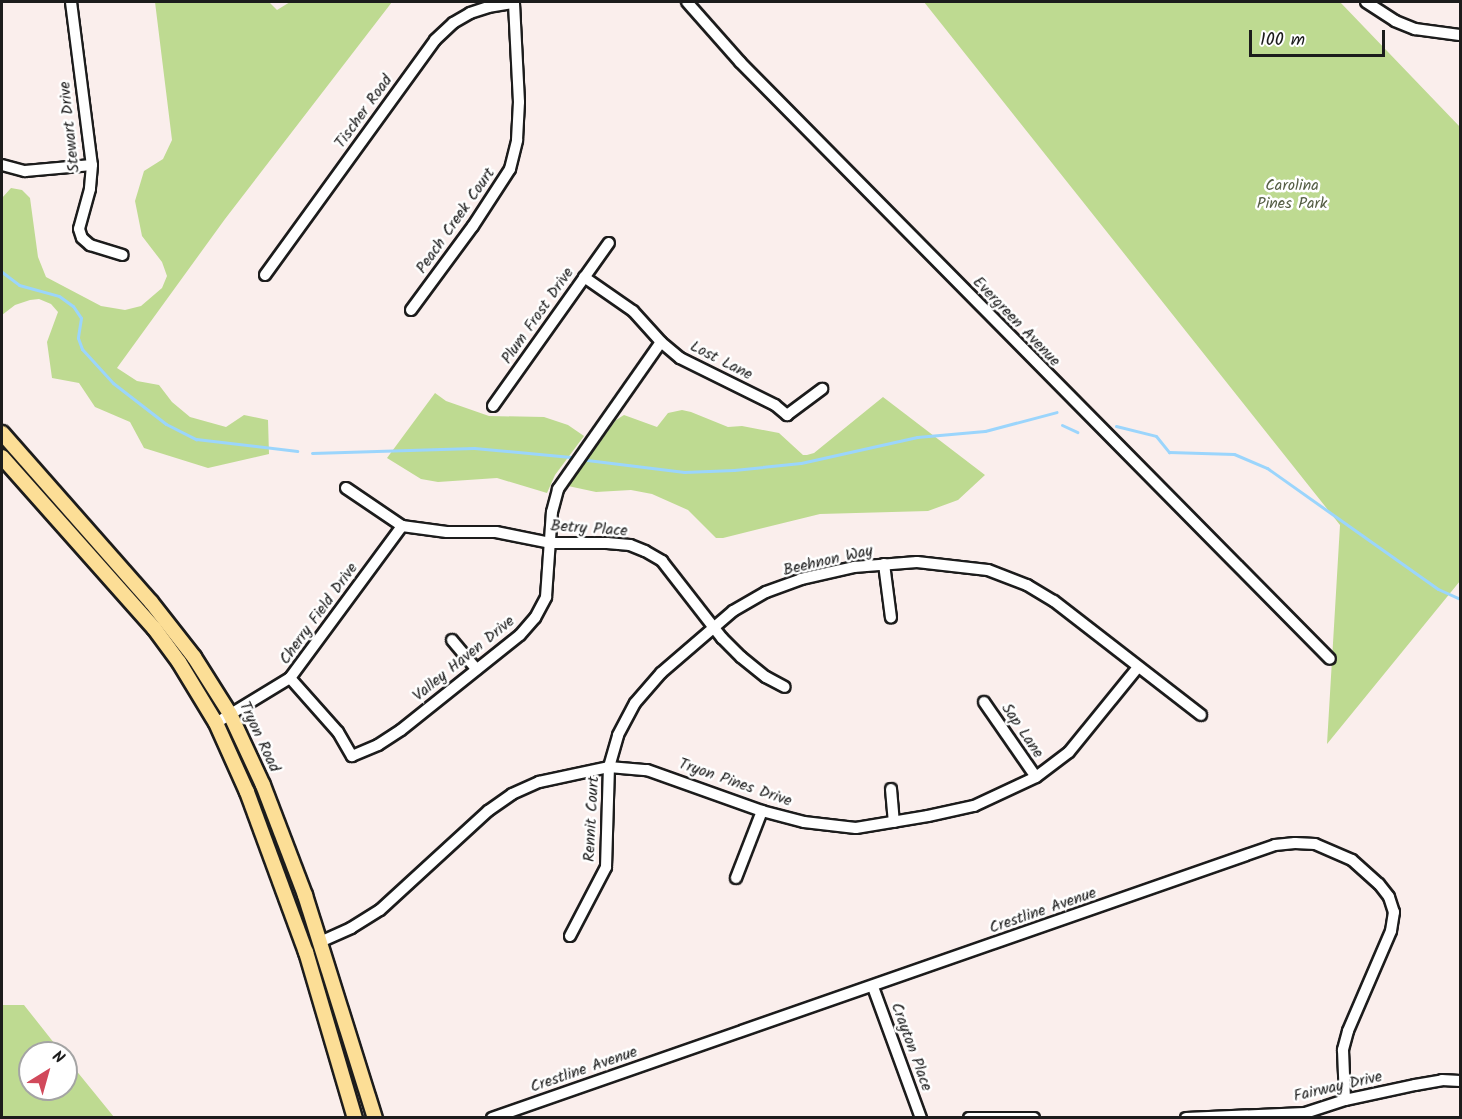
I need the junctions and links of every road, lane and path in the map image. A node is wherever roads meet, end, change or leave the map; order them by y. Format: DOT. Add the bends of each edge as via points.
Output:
graph roads {
  1 [pos="71,2"];
  2 [pos="514,2"];
  3 [pos="687,2"];
  4 [pos="1366,2"];
  5 [pos="1461,35"];
  6 [pos="2,165"];
  7 [pos="92,165"];
  8 [pos="609,243"];
  9 [pos="123,255"];
  10 [pos="265,275"];
  11 [pos="584,277"];
  12 [pos="411,310"];
  13 [pos="661,342"];
  14 [pos="822,389"];
  15 [pos="493,406"];
  16 [pos="2,433"];
  17 [pos="2,457"];
  18 [pos="346,488"];
  19 [pos="402,526"];
  20 [pos="550,543"];
  21 [pos="884,564"];
  22 [pos="891,618"];
  23 [pos="713,626"];
  24 [pos="452,640"];
  25 [pos="1330,660"];
  26 [pos="1138,666"];
  27 [pos="476,669"];
  28 [pos="290,678"];
  29 [pos="785,687"];
  30 [pos="984,702"];
  31 [pos="231,714"];
  32 [pos="1201,715"];
  33 [pos="216,723"];
  34 [pos="609,767"];
  35 [pos="1036,777"];
  36 [pos="891,789"];
  37 [pos="762,811"];
  38 [pos="894,822"];
  39 [pos="736,878"];
  40 [pos="570,936"];
  41 [pos="320,942"];
  42 [pos="873,987"];
  43 [pos="1461,1082"];
  44 [pos="1345,1100"];
  45 [pos="1019,1117"];
  46 [pos="355,1118"];
  47 [pos="375,1118"];
  48 [pos="492,1118"];
  49 [pos="921,1118"];
  50 [pos="969,1118"];
  51 [pos="1034,1118"];
  52 [pos="1186,1118"];
  1 -- 7 [label="street, Stewart Drive"];
  2 -- 10 [label="street, Tischer Road" via="470,14 435,40"];
  2 -- 12 [label="street, Peach Creek Court" via="519,102 517,140 510,169"];
  3 -- 25 [label="street, Evergreen Avenue" via="740,62"];
  4 -- 5 [label="street" via="1415,29"];
  6 -- 7 [label="street" via="25,171"];
  7 -- 9 [label="street, Stewart Drive" via="79,229 82,238 90,245"];
  8 -- 11 [label="street, Plum Frost Drive"];
  11 -- 13 [label="street, Lost Lane" via="633,311"];
  11 -- 15 [label="street, Plum Frost Drive"];
  13 -- 14 [label="street, Lost Lane" via="680,358 775,405 787,415"];
  13 -- 20 [label="street, Valley Haven Drive" via="558,489"];
  16 -- 31 [label="main road, Tryon Road" via="151,602 204,671"];
  17 -- 33 [label="main road, Tryon Road" via="154,628"];
  18 -- 19 [label="street, Betry Place"];
  19 -- 20 [label="street, Betry Place" via="447,532 496,532"];
  19 -- 28 [label="street, Cherry Field Drive"];
  20 -- 23 [label="street, Betry Place" via="607,543 645,551 662,561"];
  20 -- 27 [label="street, Valley Haven Drive" via="546,597 535,618 520,635"];
  21 -- 22 [label="street"];
  21 -- 23 [label="street, Beehnon Way" via="801,579 766,592"];
  21 -- 26 [label="street, Beehnon Way" via="959,565 988,570 1027,585"];
  23 -- 29 [label="street, Betry Place" via="741,657"];
  23 -- 34 [label="street, Beehnon Way" via="661,673 635,703 618,735"];
  24 -- 27 [label="street"];
  26 -- 32 [label="street, Beehnon Way"];
  26 -- 35 [label="street, Tryon Pines Drive" via="1069,752"];
  27 -- 28 [label="street, Valley Haven Drive" via="401,730 352,756 338,732"];
  28 -- 31 [label="street, Cherry Field Drive"];
  30 -- 35 [label="street, Sap Lane"];
  31 -- 33 [label="street, Cherry Field Drive"];
  31 -- 41 [label="main road, Tryon Road" via="263,784"];
  33 -- 46 [label="main road, Tryon Road" via="247,792 306,952"];
  34 -- 37 [label="street, Tryon Pines Drive" via="648,770"];
  34 -- 40 [label="street, Rennit Court" via="606,867"];
  34 -- 41 [label="street, Tryon Pines Drive" via="539,782 512,794 468,827 380,910"];
  35 -- 38 [label="street, Tryon Pines Drive" via="974,806"];
  36 -- 38 [label="street"];
  37 -- 38 [label="street, Tryon Pines Drive" via="804,822 856,828"];
  37 -- 39 [label="street"];
  41 -- 47 [label="main road, Tryon Road"];
  42 -- 44 [label="street, Crestline Avenue" via="1275,845 1316,844 1336,851 1367,872 1389,897 1394,912 1391,931 1343,1050"];
  42 -- 48 [label="street, Crestline Avenue"];
  42 -- 49 [label="street, Crayton Place"];
  43 -- 44 [label="street, Fairway Drive" via="1442,1080"];
  44 -- 52 [label="street, Fairway Drive" via="1305,1113"];
  45 -- 50 [label="street"];
  45 -- 51 [label="street"];
}
